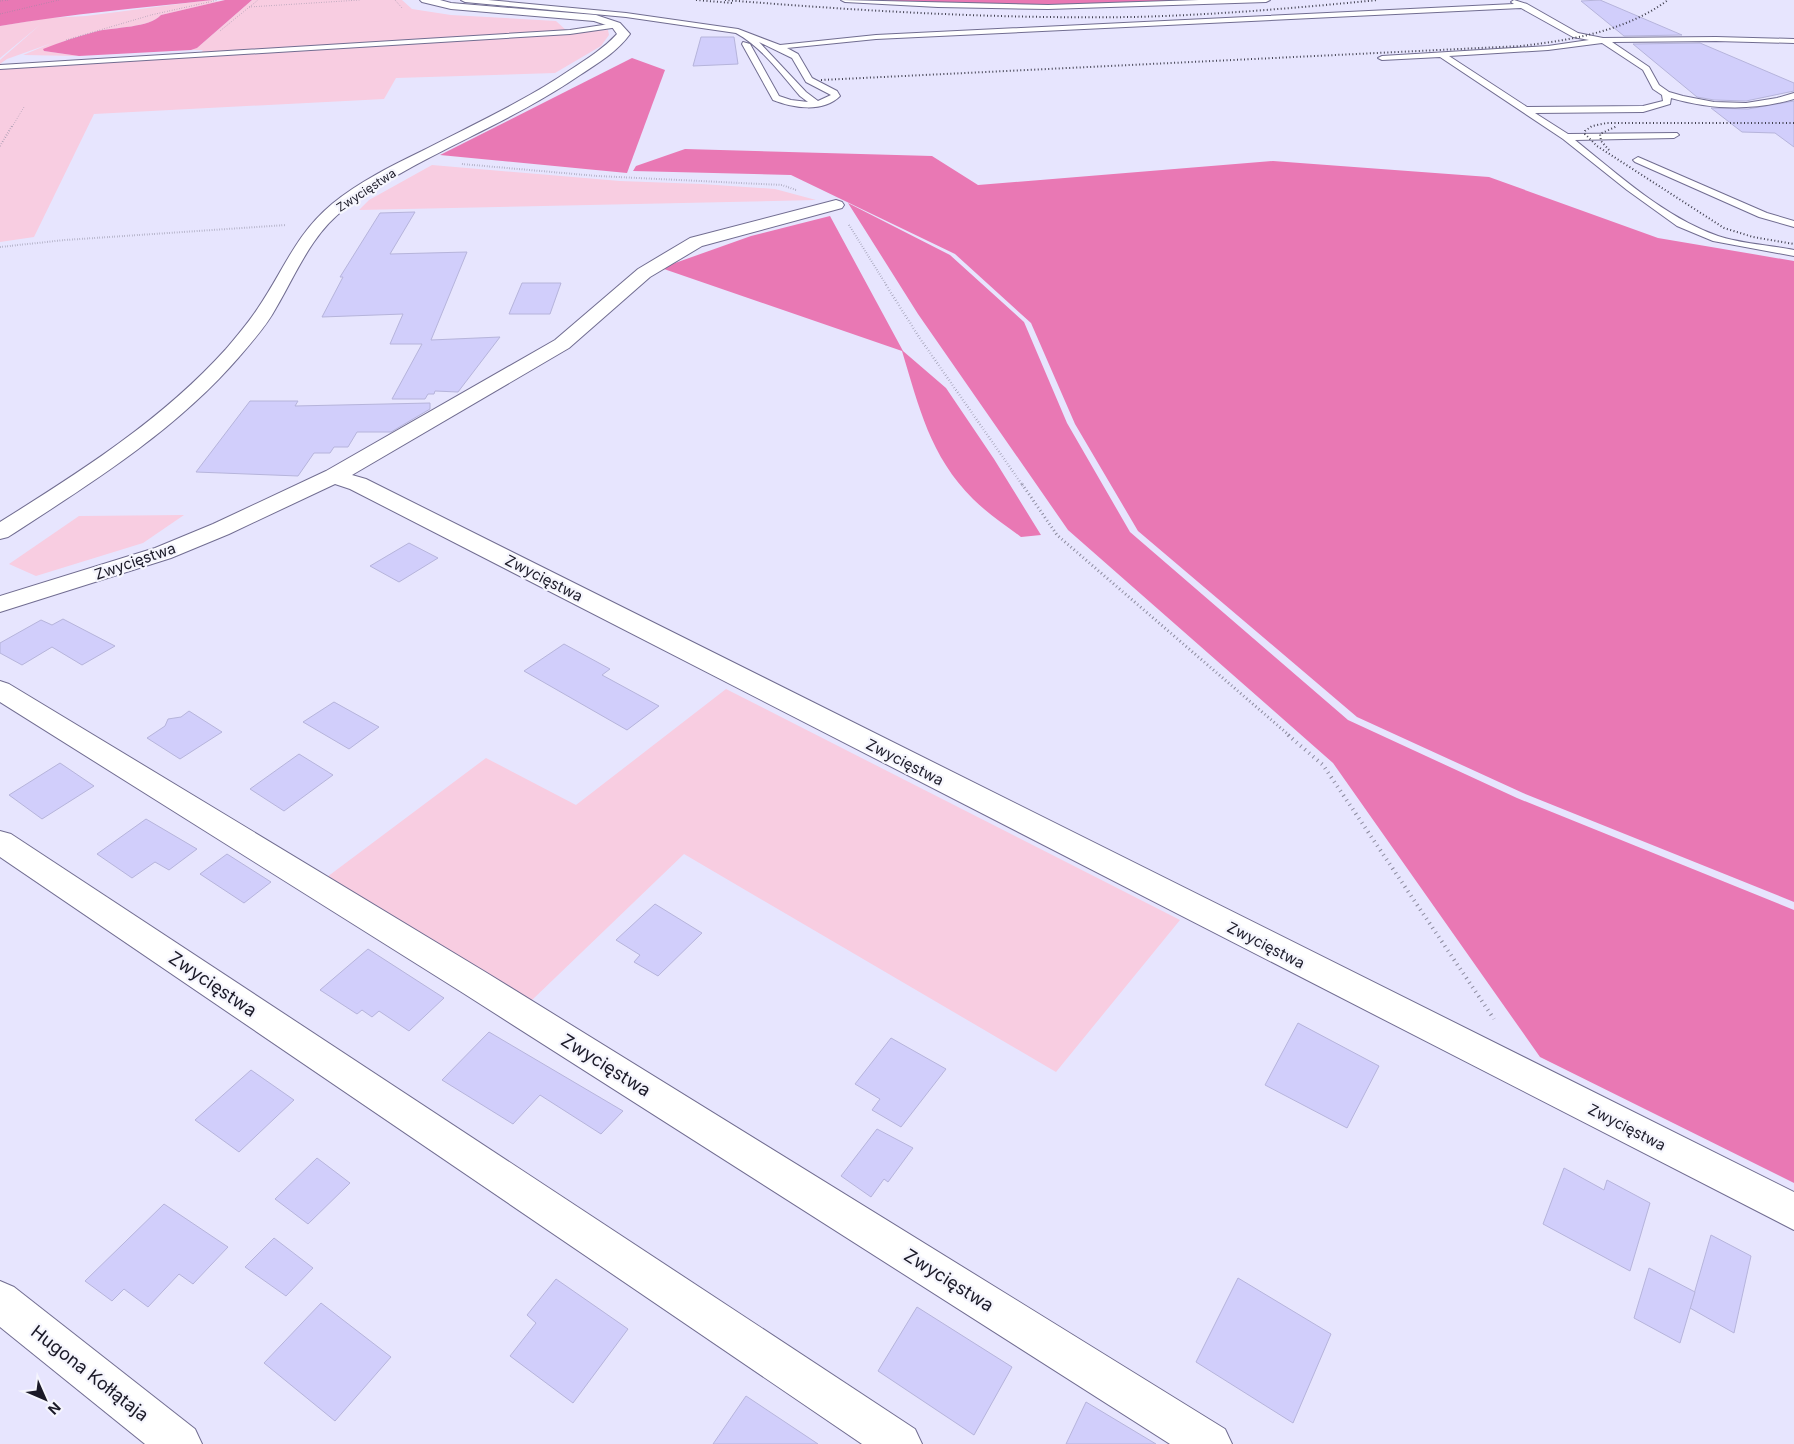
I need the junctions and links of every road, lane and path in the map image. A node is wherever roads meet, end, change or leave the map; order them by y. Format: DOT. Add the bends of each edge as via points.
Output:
graph roads {
  1 [pos="10,0"];
  2 [pos="59,0"];
  3 [pos="218,0"];
  4 [pos="258,0"];
  5 [pos="360,0"];
  6 [pos="426,0"];
  7 [pos="465,0"];
  8 [pos="845,0"];
  9 [pos="1266,0"];
  10 [pos="1513,0"];
  11 [pos="0,1"];
  12 [pos="1524,6"];
  13 [pos="249,7"];
  14 [pos="0,14"];
  15 [pos="616,25"];
  16 [pos="698,25"];
  17 [pos="738,31"];
  18 [pos="214,36"];
  19 [pos="66,40"];
  20 [pos="1603,40"];
  21 [pos="1794,41"];
  22 [pos="779,47"];
  23 [pos="1442,55"];
  24 [pos="1382,58"];
  25 [pos="0,67"];
  26 [pos="1666,94"];
  27 [pos="1794,96"];
  28 [pos="815,103"];
  29 [pos="1704,105"];
  30 [pos="24,107"];
  31 [pos="1616,109"];
  32 [pos="1644,109"];
  33 [pos="1523,110"];
  34 [pos="1643,134"];
  35 [pos="1674,135"];
  36 [pos="1566,137"];
  37 [pos="0,146"];
  38 [pos="419,158"];
  39 [pos="1638,160"];
  40 [pos="836,205"];
  41 [pos="319,224"];
  42 [pos="1794,224"];
  43 [pos="0,247"];
  44 [pos="1794,253"];
  45 [pos="334,476"];
  46 [pos="0,532"];
  47 [pos="0,604"];
  48 [pos="0,690"];
  49 [pos="0,842"];
  50 [pos="1496,1022"];
  51 [pos="1794,1212"];
  52 [pos="0,1301"];
  53 [pos="180,1444"];
  54 [pos="900,1444"];
  55 [pos="1210,1444"];
  1 -- 11 [label="path"];
  2 -- 14 [label="path"];
  3 -- 19 [label="path" via="151,15"];
  4 -- 13 [label="path"];
  5 -- 13 [label="path"];
  6 -- 15 [label="street" via="451,6 596,18"];
  7 -- 16 [label="lane" via="626,14"];
  8 -- 9 [label="lane" via="1048,7"];
  10 -- 12 [label="lane"];
  12 -- 20 [label="lane" via="1576,35"];
  12 -- 22 [label="lane" via="876,37"];
  13 -- 18 [label="path"];
  15 -- 25 [label="lane" via="570,32"];
  15 -- 38 [label="street, Zwycięstwa" via="624,34 620,40 573,76"];
  16 -- 17 [label="lane"];
  16 -- 28 [label="lane" via="724,30 742,38 776,98 796,105"];
  17 -- 22 [label="lane"];
  17 -- 28 [label="lane" via="762,49"];
  20 -- 21 [label="lane"];
  20 -- 23 [label="lane" via="1548,48"];
  20 -- 26 [label="lane" via="1646,69 1656,87"];
  22 -- 28 [label="lane" via="796,56 809,80 836,96 832,100"];
  23 -- 24 [label="lane"];
  23 -- 33 [label="lane"];
  26 -- 29 [label="lane"];
  26 -- 32 [label="lane" via="1667,102"];
  27 -- 29 [label="lane" via="1770,103"];
  29 -- 32 [label="lane"];
  30 -- 37 [label="path"];
  31 -- 32 [label="lane"];
  31 -- 33 [label="lane"];
  31 -- 34 [label="lane"];
  33 -- 36 [label="lane"];
  34 -- 35 [label="lane"];
  34 -- 36 [label="lane"];
  36 -- 44 [label="lane" via="1681,224 1717,239"];
  38 -- 40 [label="path" via="597,176 782,185"];
  38 -- 41 [label="street, Zwycięstwa" via="354,194"];
  39 -- 42 [label="lane" via="1763,215"];
  40 -- 45 [label="street" via="696,242 644,272 562,344"];
  40 -- 50 [label="path" via="919,337 1056,535 1323,765"];
  41 -- 43 [label="path"];
  41 -- 46 [label="street, Zwycięstwa" via="294,257 261,317 203,383 131,444"];
  45 -- 47 [label="street, Zwycięstwa" via="221,529 163,552"];
  45 -- 51 [label="street, Zwycięstwa" via="358,484"];
  48 -- 55 [label="street, Zwycięstwa"];
  49 -- 54 [label="street, Zwycięstwa"];
  52 -- 53 [label="street, Hugona Kołłątaja"];
}
